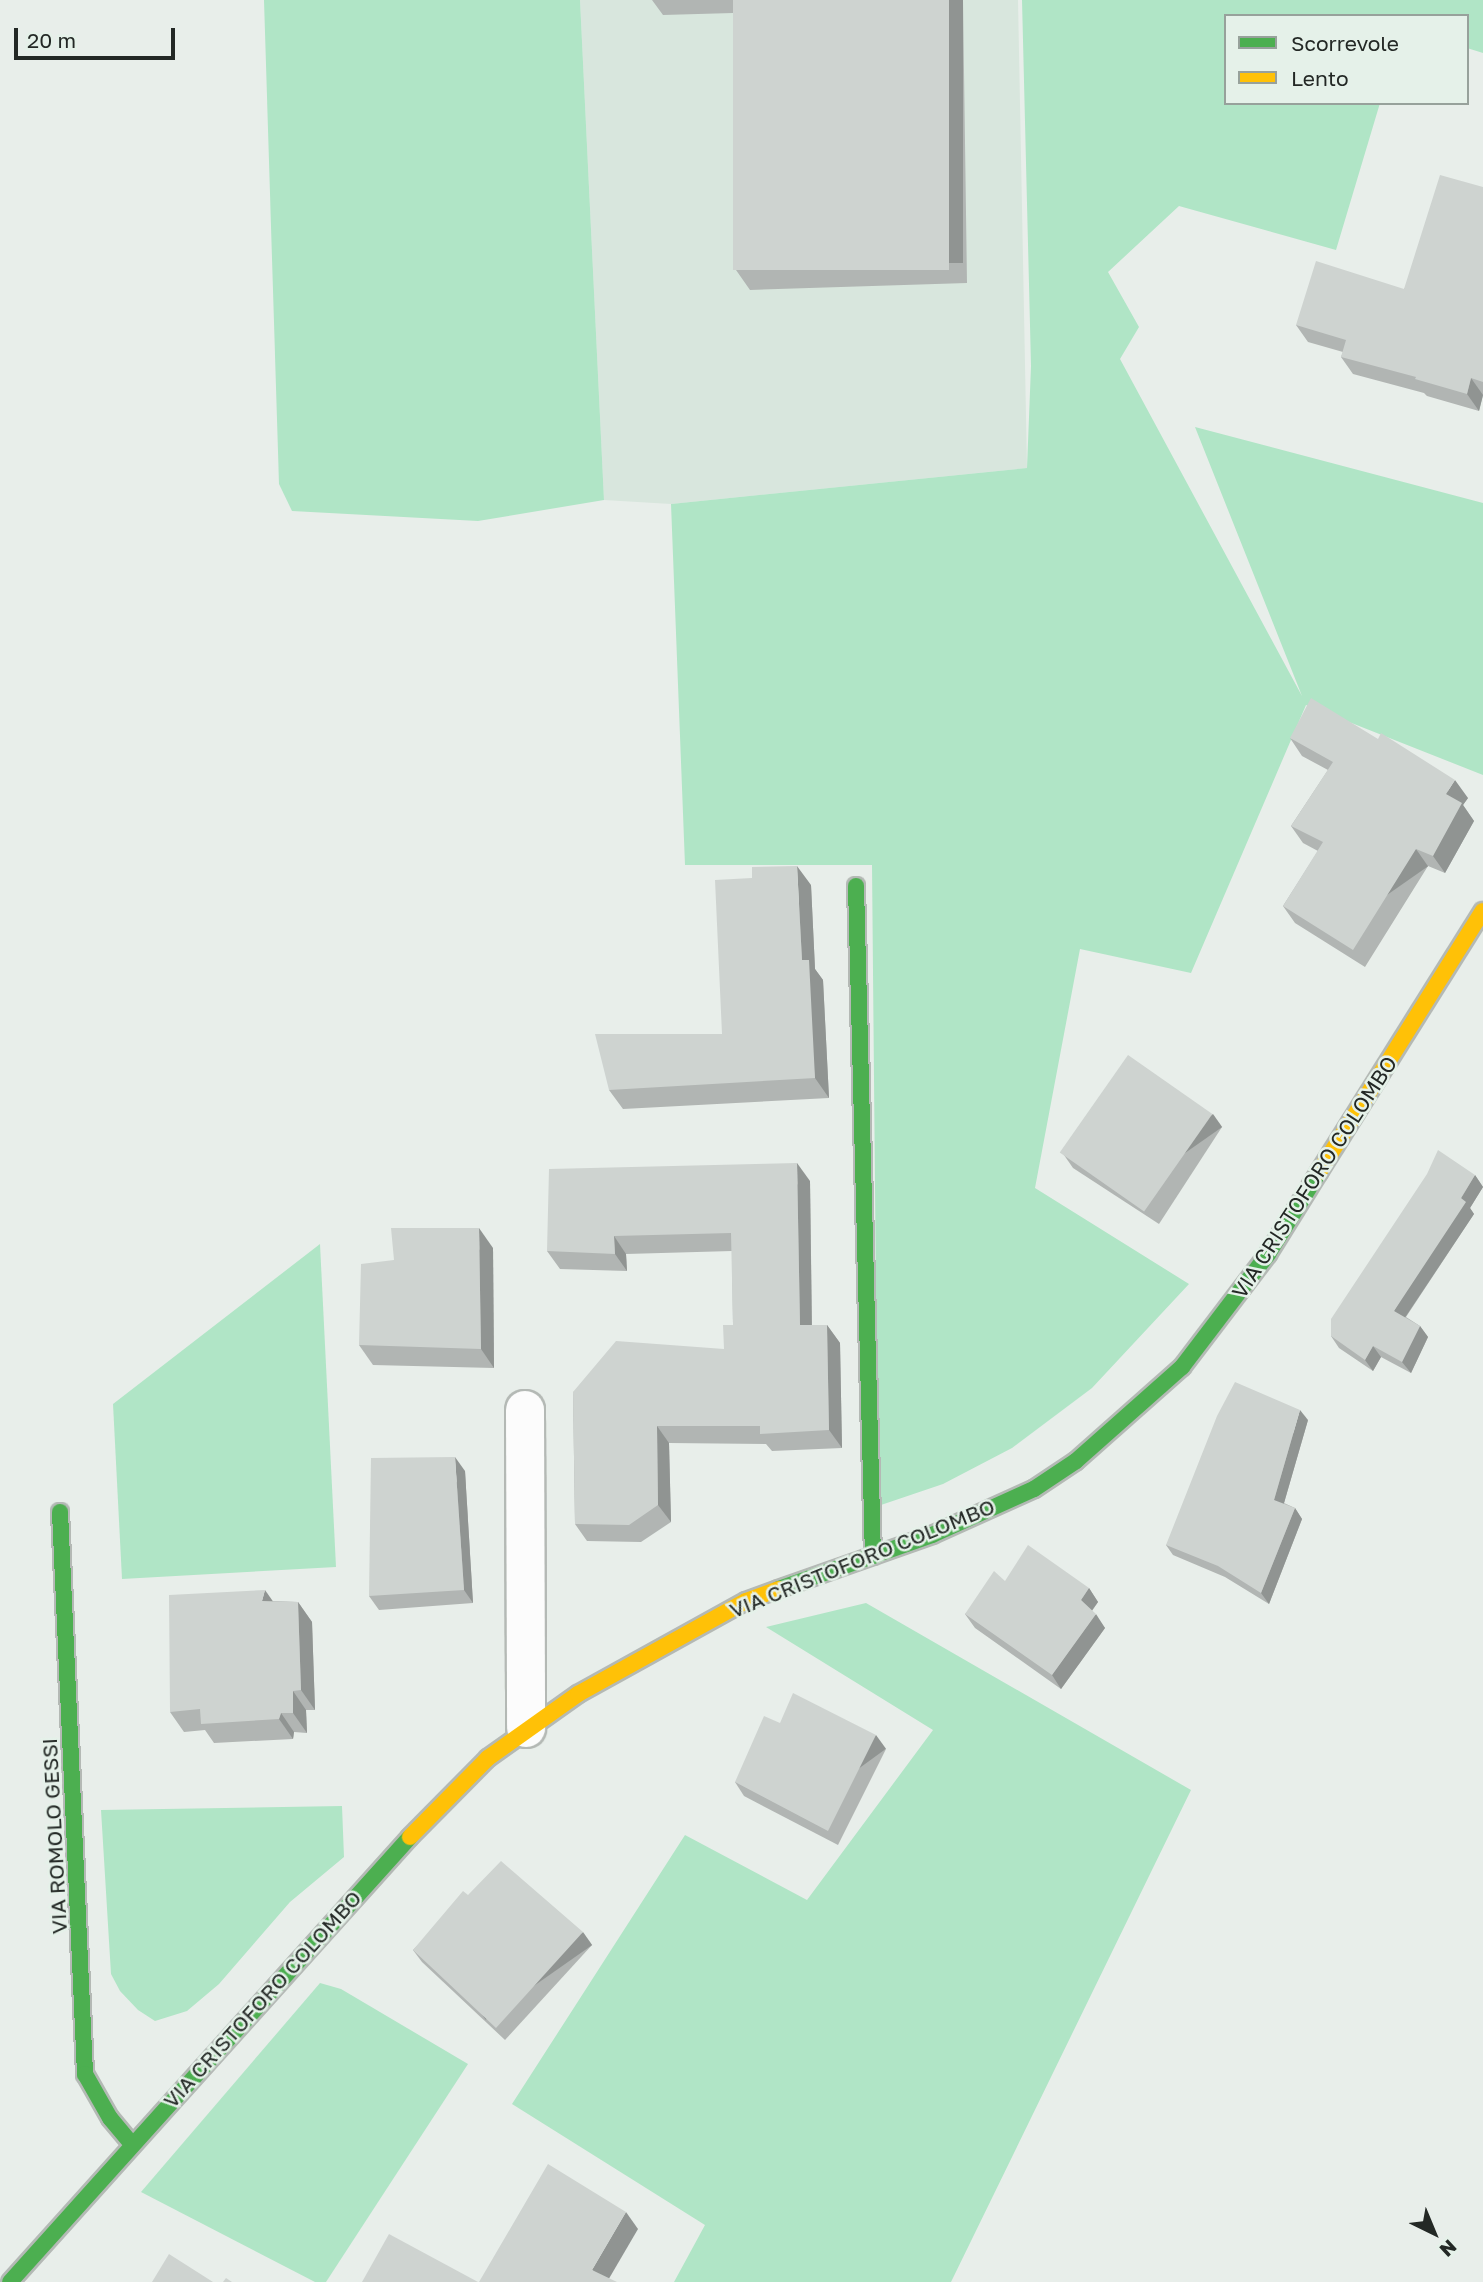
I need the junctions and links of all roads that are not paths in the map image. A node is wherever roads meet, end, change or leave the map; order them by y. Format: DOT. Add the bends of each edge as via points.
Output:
graph roads {
  1 [pos="856,886"];
  2 [pos="1483,911"];
  3 [pos="525,1410"];
  4 [pos="60,1512"];
  5 [pos="873,1556"];
  6 [pos="526,1728"];
  7 [pos="131,2143"];
  8 [pos="10,2282"];
  1 -- 5 [label="street"];
  2 -- 5 [label="street, VIA CRISTOFORO COLOMBO" via="1268,1254 1182,1367 1076,1461 1034,1489"];
  3 -- 6 [label="street"];
  4 -- 7 [label="street, VIA ROMOLO GESSI" via="85,2074 110,2118"];
  5 -- 6 [label="street, VIA CRISTOFORO COLOMBO" via="746,1601 635,1660"];
  6 -- 7 [label="street, VIA CRISTOFORO COLOMBO" via="429,1816"];
  7 -- 8 [label="street, VIA CRISTOFORO COLOMBO"];
}
